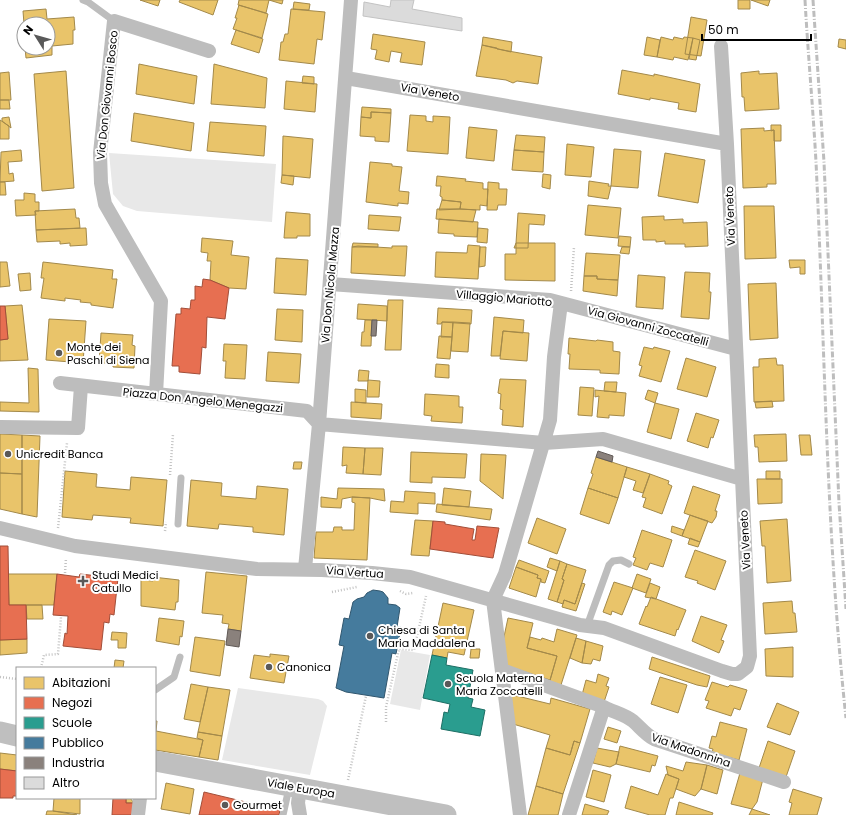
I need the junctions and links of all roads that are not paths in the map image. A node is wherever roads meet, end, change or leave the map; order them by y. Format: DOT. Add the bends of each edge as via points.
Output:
graph roads {
  1 [pos="83,0"];
  2 [pos="351,0"];
  3 [pos="114,21"];
  4 [pos="721,46"];
  5 [pos="209,51"];
  6 [pos="346,78"];
  7 [pos="727,144"];
  8 [pos="330,284"];
  9 [pos="565,304"];
  10 [pos="736,349"];
  11 [pos="60,383"];
  12 [pos="81,386"];
  13 [pos="156,394"];
  14 [pos="319,424"];
  15 [pos="0,427"];
  16 [pos="544,443"];
  17 [pos="181,478"];
  18 [pos="742,479"];
  19 [pos="178,524"];
  20 [pos="0,528"];
  21 [pos="629,564"];
  22 [pos="305,569"];
  23 [pos="493,600"];
  24 [pos="587,626"];
  25 [pos="180,658"];
  26 [pos="502,670"];
  27 [pos="156,689"];
  28 [pos="604,708"];
  29 [pos="0,732"];
  30 [pos="16,736"];
  31 [pos="156,761"];
  32 [pos="784,782"];
  33 [pos="295,787"];
  34 [pos="140,799"];
  35 [pos="138,815"];
  36 [pos="283,815"];
  37 [pos="300,815"];
  38 [pos="446,815"];
  39 [pos="520,815"];
  40 [pos="569,815"];
  1 -- 3 [label="lane, Via Don Giovanni Bosco"];
  2 -- 6 [label="street, Via Don Nicola Mazza"];
  3 -- 5 [label="street, Via Don Giovanni Bosco"];
  3 -- 13 [label="street, Via Don Giovanni Bosco" via="100,153 100,183 105,204 161,301"];
  4 -- 7 [label="street, Via Veneto"];
  6 -- 7 [label="street, Via Veneto"];
  6 -- 8 [label="street, Via Don Nicola Mazza"];
  7 -- 10 [label="street, Via Veneto"];
  8 -- 9 [label="street, Villaggio Mariotto" via="550,300"];
  8 -- 14 [label="street, Via Don Nicola Mazza"];
  9 -- 10 [label="street, Via Giovanni Zoccatelli"];
  9 -- 16 [label="street, Villaggio Mariotto" via="554,357 550,420"];
  10 -- 18 [label="street, Via Veneto"];
  11 -- 12 [label="street, Piazza Don Angelo Menegazzi"];
  12 -- 13 [label="street, Piazza Don Angelo Menegazzi"];
  12 -- 15 [label="street" via="78,428"];
  13 -- 14 [label="street, Piazza Don Angelo Menegazzi" via="307,411"];
  14 -- 16 [label="street"];
  14 -- 22 [label="street, Via Don Nicola Mazza"];
  16 -- 18 [label="street" via="603,440"];
  16 -- 23 [label="street, Villaggio Mariotto" via="505,574"];
  17 -- 19 [label="lane"];
  18 -- 24 [label="street, Via Veneto" via="750,656 747,667 738,674 732,674 604,628"];
  20 -- 22 [label="street, Via Vertua" via="75,546 257,569"];
  21 -- 24 [label="lane" via="621,560 613,561 609,565"];
  22 -- 23 [label="street, Via Vertua" via="410,576"];
  23 -- 24 [label="street, Via Veneto"];
  23 -- 26 [label="street"];
  25 -- 27 [label="lane" via="174,677"];
  26 -- 28 [label="street, Via Madonnina"];
  26 -- 39 [label="street"];
  28 -- 32 [label="street, Via Madonnina" via="626,716 654,739"];
  28 -- 40 [label="street"];
  29 -- 30 [label="street"];
  31 -- 33 [label="street, Viale Europa"];
  33 -- 36 [label="lane"];
  33 -- 37 [label="street"];
  33 -- 38 [label="street, Viale Europa"];
  34 -- 35 [label="street"];
}
